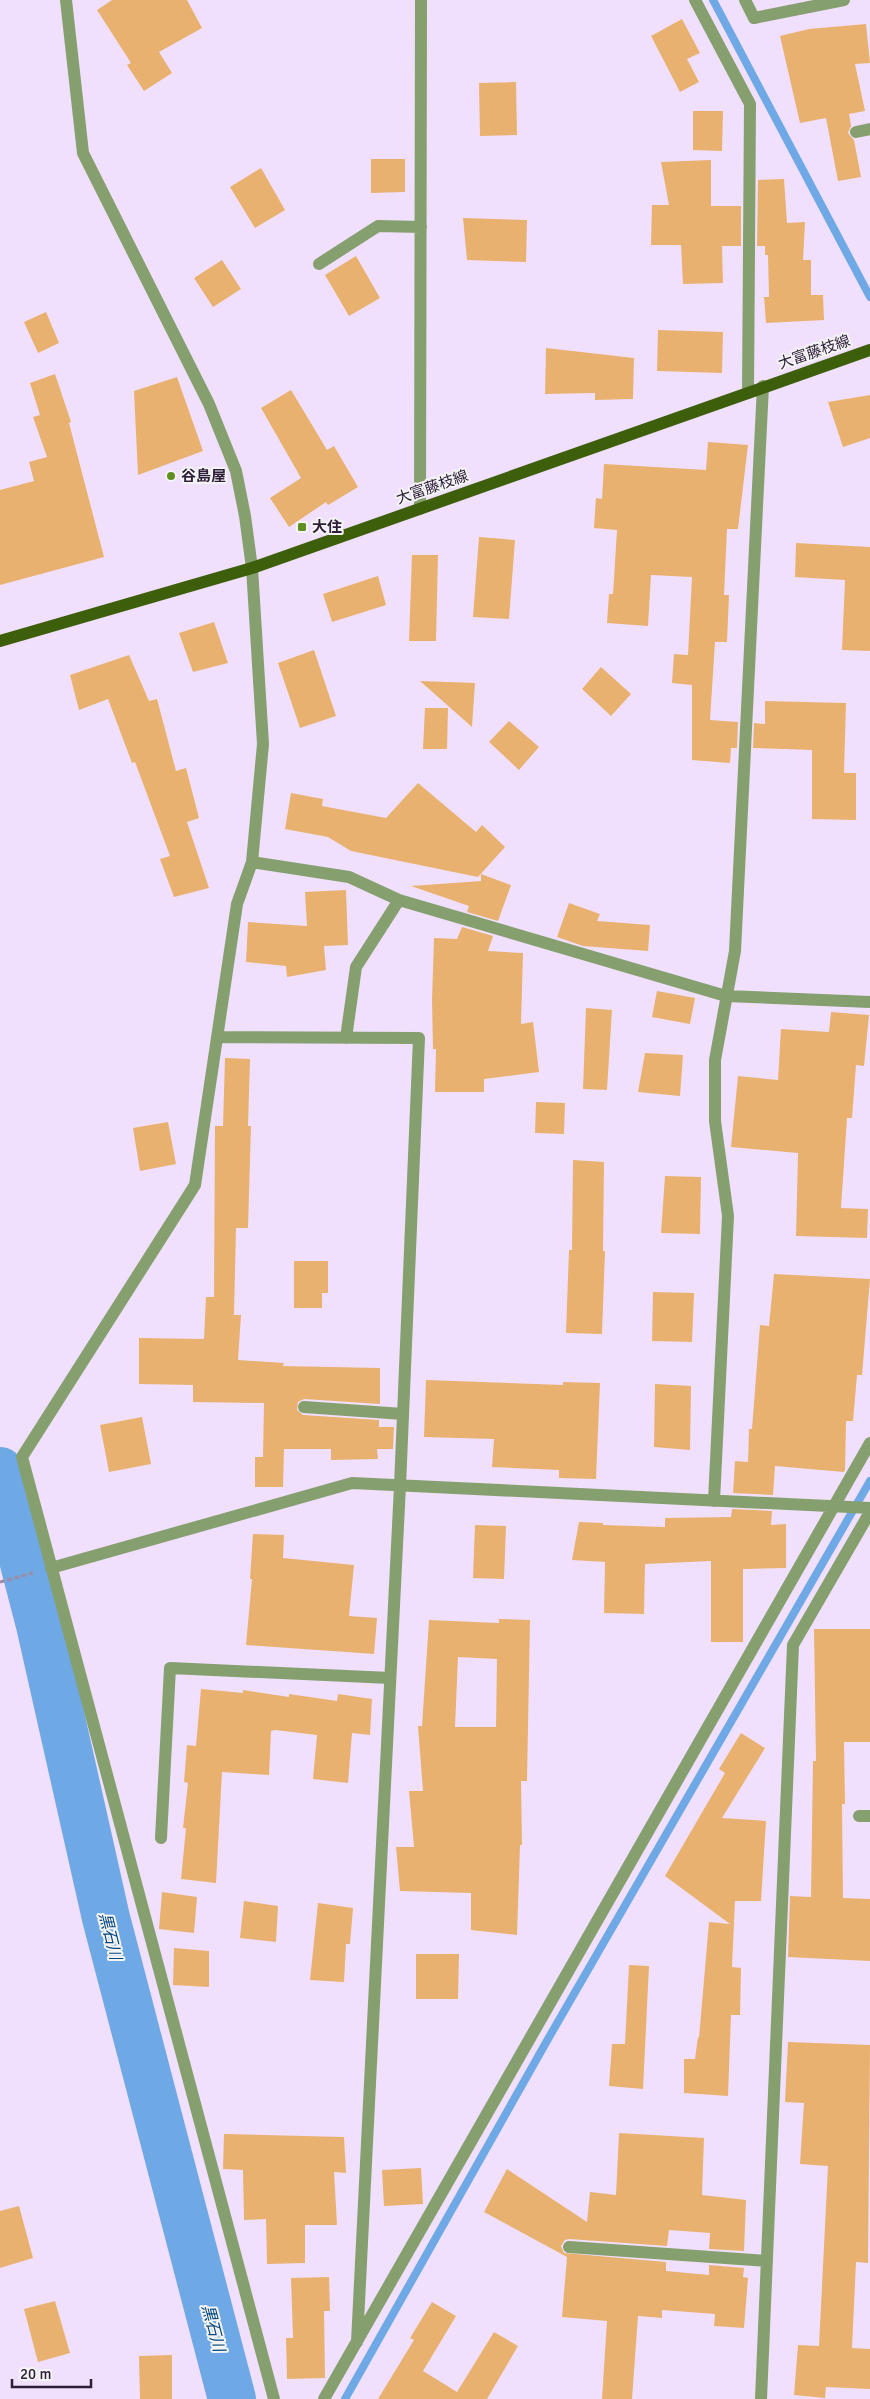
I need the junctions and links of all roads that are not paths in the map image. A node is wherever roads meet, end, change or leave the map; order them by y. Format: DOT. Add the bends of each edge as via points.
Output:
graph roads {
  1 [pos="66,0"];
  2 [pos="421,0"];
  3 [pos="695,0"];
  4 [pos="745,0"];
  5 [pos="844,0"];
  6 [pos="870,129"];
  7 [pos="856,132"];
  8 [pos="421,227"];
  9 [pos="319,264"];
  10 [pos="870,350"];
  11 [pos="763,386"];
  12 [pos="748,393"];
  13 [pos="420,509"];
  14 [pos="252,568"];
  15 [pos="0,641"];
  16 [pos="252,862"];
  17 [pos="399,900"];
  18 [pos="726,996"];
  19 [pos="870,1002"];
  20 [pos="218,1037"];
  21 [pos="346,1038"];
  22 [pos="304,1407"];
  23 [pos="403,1414"];
  24 [pos="870,1443"];
  25 [pos="400,1486"];
  26 [pos="714,1501"];
  27 [pos="837,1506"];
  28 [pos="867,1509"];
  29 [pos="51,1568"];
  30 [pos="390,1678"];
  31 [pos="161,1838"];
  32 [pos="570,2247"];
  33 [pos="767,2261"];
  34 [pos="357,2342"];
  35 [pos="274,2399"];
  36 [pos="324,2399"];
  37 [pos="761,2399"];
  1 -- 14 [label="street" via="83,153 209,404 236,471"];
  2 -- 8 [label="street"];
  3 -- 12 [label="street" via="750,104"];
  4 -- 5 [label="street" via="754,18"];
  6 -- 7 [label="street"];
  8 -- 9 [label="street" via="378,226"];
  8 -- 13 [label="street"];
  10 -- 11 [label="main road, 大富藤枝線"];
  11 -- 12 [label="main road, 大富藤枝線"];
  11 -- 18 [label="street" via="735,950"];
  12 -- 13 [label="main road, 大富藤枝線"];
  13 -- 14 [label="main road, 大富藤枝線"];
  14 -- 15 [label="main road, 大富藤枝線"];
  14 -- 16 [label="street" via="264,744"];
  16 -- 17 [label="street" via="349,877"];
  16 -- 20 [label="street" via="237,904"];
  17 -- 18 [label="street"];
  17 -- 21 [label="street" via="356,967"];
  18 -- 19 [label="street"];
  18 -- 26 [label="street" via="714,1060 715,1121 728,1216"];
  20 -- 21 [label="street"];
  20 -- 29 [label="street" via="195,1185 22,1457"];
  21 -- 23 [label="street" via="418,1038"];
  22 -- 23 [label="street"];
  23 -- 25 [label="street"];
  24 -- 27 [label="street"];
  25 -- 26 [label="street"];
  25 -- 29 [label="street" via="352,1483"];
  25 -- 30 [label="street"];
  26 -- 27 [label="street"];
  27 -- 28 [label="street"];
  27 -- 34 [label="street"];
  28 -- 33 [label="street" via="793,1646"];
  29 -- 35 [label="street"];
  30 -- 31 [label="street" via="170,1668"];
  30 -- 34 [label="street"];
  32 -- 33 [label="street"];
  33 -- 37 [label="street"];
  34 -- 36 [label="street"];
}
